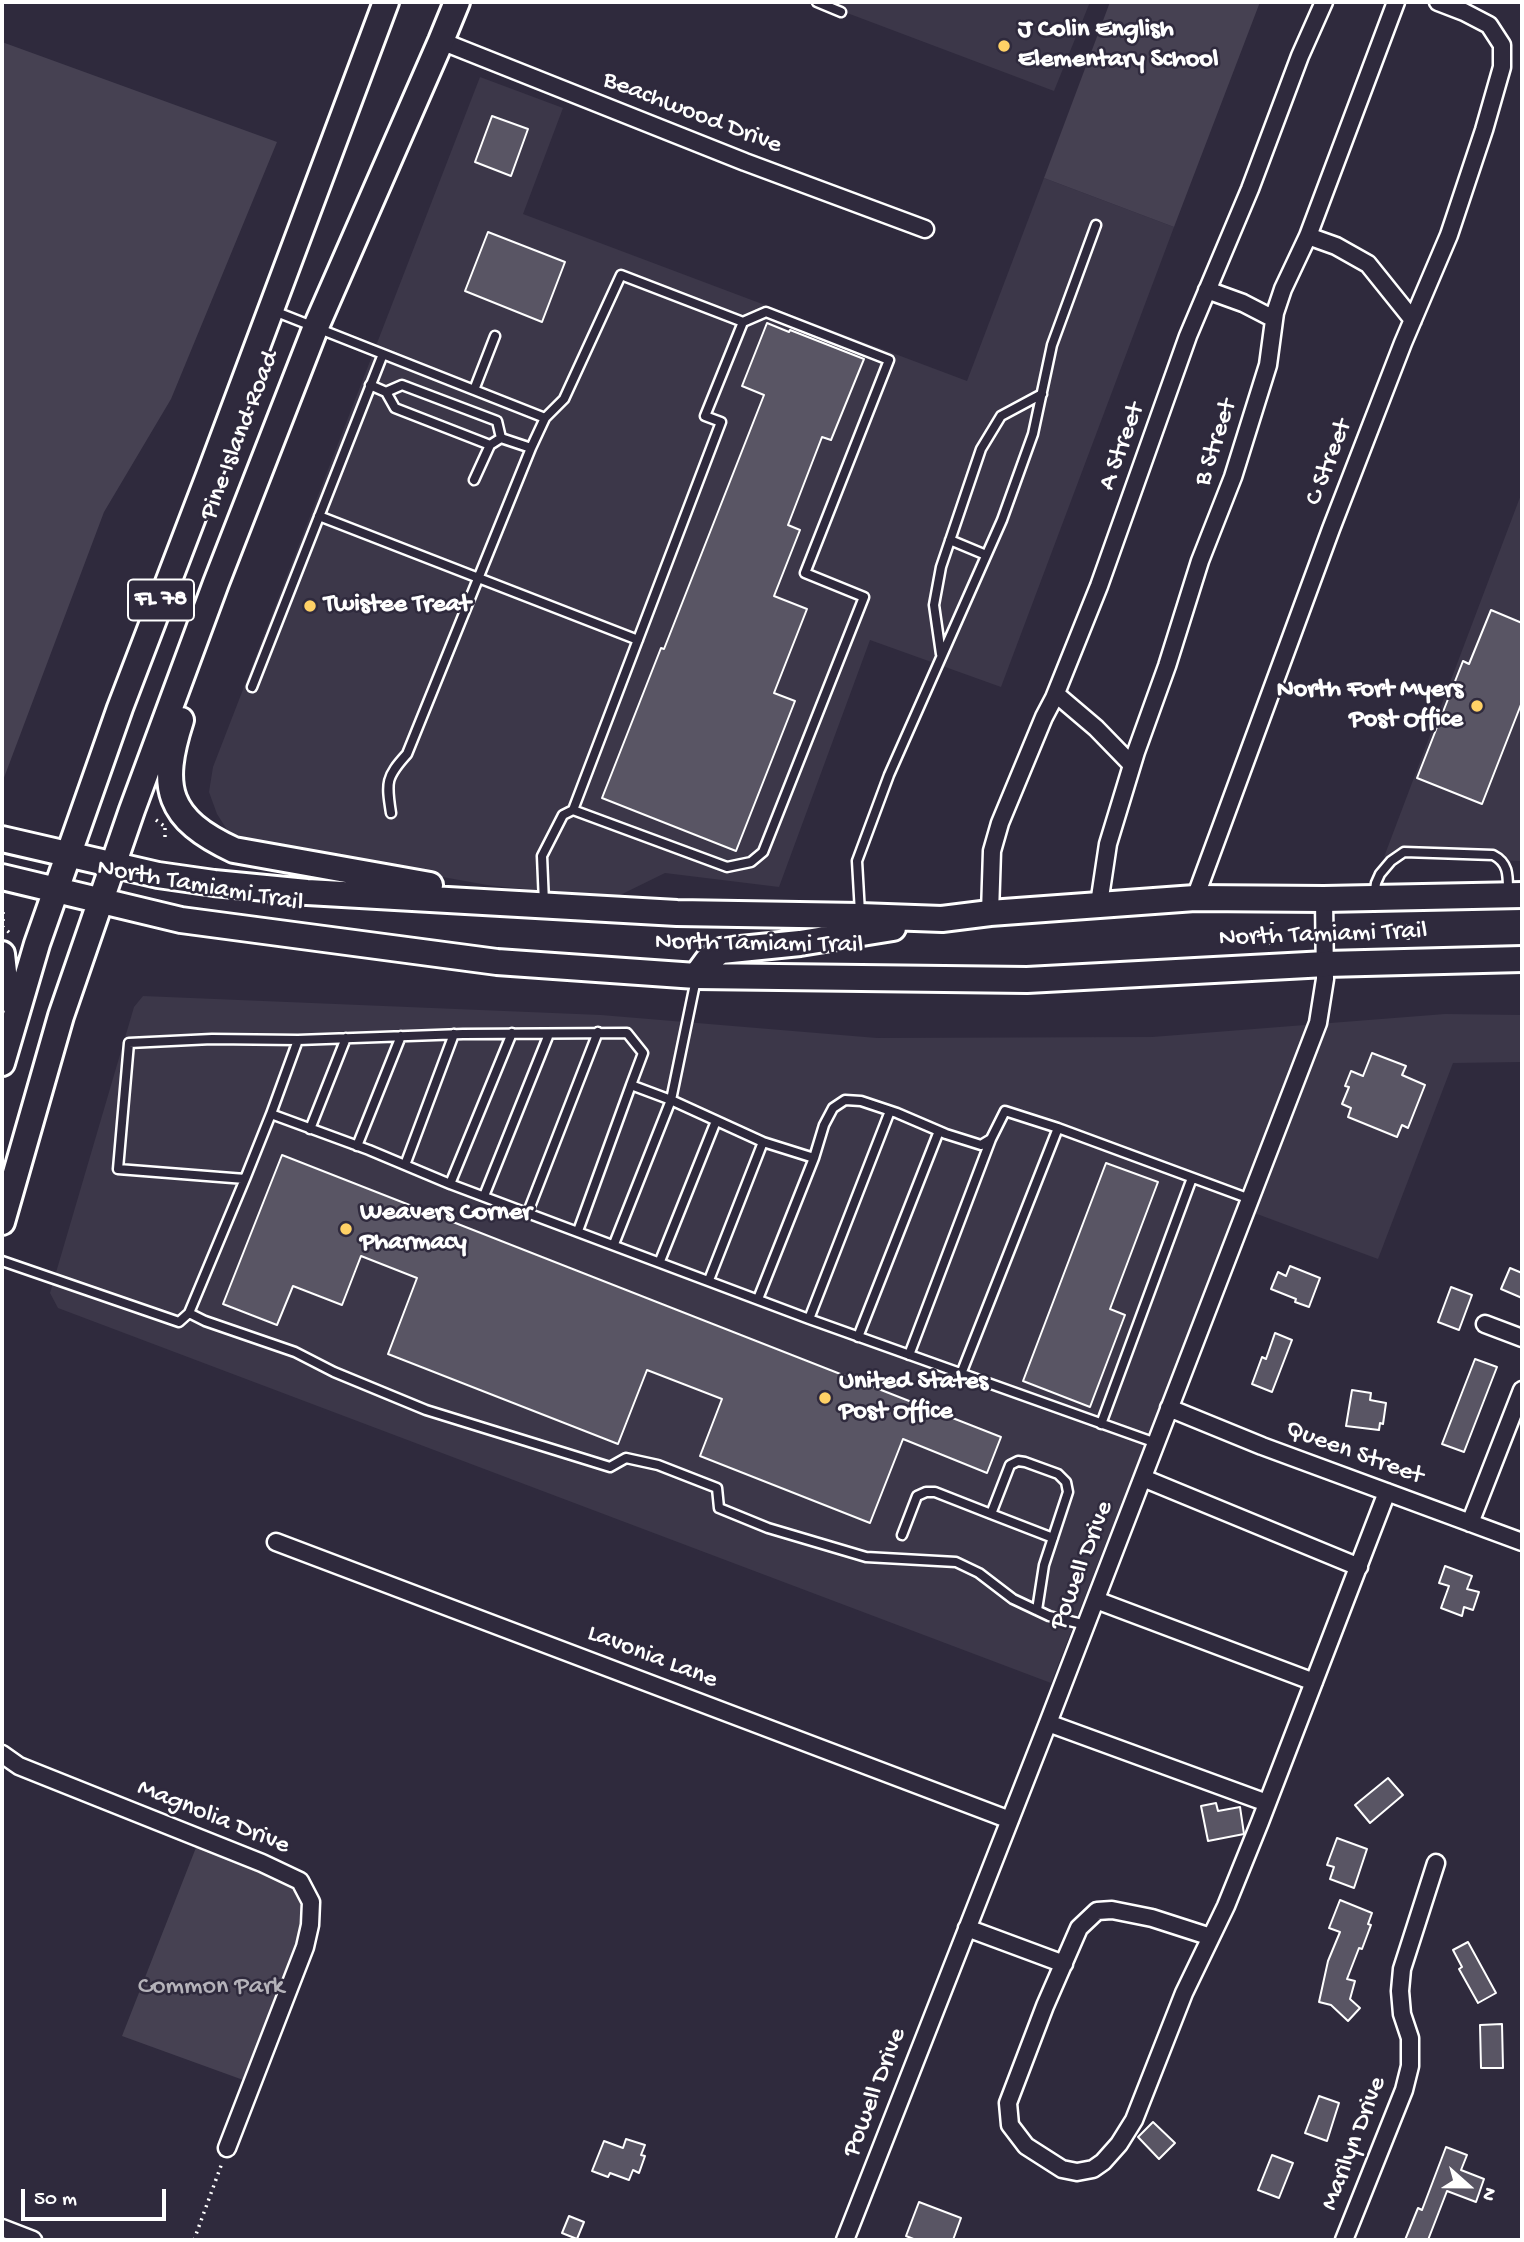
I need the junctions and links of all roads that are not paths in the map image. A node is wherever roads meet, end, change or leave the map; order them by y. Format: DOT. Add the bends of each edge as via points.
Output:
graph roads {
  1 [pos="457,2"];
  2 [pos="817,2"];
  3 [pos="1324,2"];
  4 [pos="1396,2"];
  5 [pos="1438,2"];
  6 [pos="380,3"];
  7 [pos="841,12"];
  8 [pos="441,41"];
  9 [pos="1096,225"];
  10 [pos="925,229"];
  11 [pos="1308,236"];
  12 [pos="1208,290"];
  13 [pos="271,310"];
  14 [pos="1274,319"];
  15 [pos="1413,320"];
  16 [pos="743,322"];
  17 [pos="315,328"];
  18 [pos="495,336"];
  19 [pos="383,354"];
  20 [pos="370,385"];
  21 [pos="474,390"];
  22 [pos="386,392"];
  23 [pos="1041,394"];
  24 [pos="545,418"];
  25 [pos="501,438"];
  26 [pos="490,445"];
  27 [pos="530,447"];
  28 [pos="474,480"];
  29 [pos="318,516"];
  30 [pos="950,540"];
  31 [pos="986,555"];
  32 [pos="478,579"];
  33 [pos="216,583"];
  34 [pos="638,640"];
  35 [pos="941,655"];
  36 [pos="252,687"];
  37 [pos="1056,694"];
  38 [pos="1132,765"];
  39 [pos="573,810"];
  40 [pos="391,813"];
  41 [pos="2,839"];
  42 [pos="68,855"];
  43 [pos="113,865"];
  44 [pos="2,877"];
  45 [pos="56,891"];
  46 [pos="1515,896"];
  47 [pos="1195,898"];
  48 [pos="1374,898"];
  49 [pos="1324,899"];
  50 [pos="100,900"];
  51 [pos="1099,904"];
  52 [pos="544,906"];
  53 [pos="989,913"];
  54 [pos="860,916"];
  55 [pos="942,919"];
  56 [pos="8,945"];
  57 [pos="1522,960"];
  58 [pos="1326,964"];
  59 [pos="696,976"];
  60 [pos="2,999"];
  61 [pos="598,1032"];
  62 [pos="512,1033"];
  63 [pos="454,1034"];
  64 [pos="549,1034"];
  65 [pos="401,1036"];
  66 [pos="346,1038"];
  67 [pos="298,1040"];
  68 [pos="2,1063"];
  69 [pos="631,1084"];
  70 [pos="671,1100"];
  71 [pos="890,1111"];
  72 [pos="271,1114"];
  73 [pos="716,1121"];
  74 [pos="1058,1128"];
  75 [pos="310,1129"];
  76 [pos="939,1131"];
  77 [pos="991,1139"];
  78 [pos="763,1142"];
  79 [pos="357,1146"];
  80 [pos="814,1158"];
  81 [pos="405,1165"];
  82 [pos="1192,1178"];
  83 [pos="245,1179"];
  84 [pos="450,1184"];
  85 [pos="484,1196"];
  86 [pos="1250,1199"];
  87 [pos="528,1212"];
  88 [pos="2,1222"];
  89 [pos="578,1231"];
  90 [pos="614,1244"];
  91 [pos="2,1261"];
  92 [pos="660,1261"];
  93 [pos="709,1280"];
  94 [pos="758,1299"];
  95 [pos="189,1313"];
  96 [pos="809,1318"];
  97 [pos="1485,1324"];
  98 [pos="858,1337"];
  99 [pos="1522,1338"];
  100 [pos="909,1355"];
  101 [pos="961,1374"];
  102 [pos="1522,1390"];
  103 [pos="1169,1408"];
  104 [pos="1101,1424"];
  105 [pos="1156,1443"];
  106 [pos="1143,1478"];
  107 [pos="1387,1492"];
  108 [pos="991,1514"];
  109 [pos="1470,1523"];
  110 [pos="902,1535"];
  111 [pos="1053,1538"];
  112 [pos="276,1542"];
  113 [pos="1522,1542"];
  114 [pos="1359,1567"];
  115 [pos="1096,1600"];
  116 [pos="1038,1610"];
  117 [pos="1086,1625"];
  118 [pos="1314,1682"];
  119 [pos="1048,1724"];
  120 [pos="2,1754"];
  121 [pos="1267,1803"];
  122 [pos="1010,1820"];
  123 [pos="1436,1863"];
  124 [pos="967,1928"];
  125 [pos="1211,1937"];
  126 [pos="1063,1964"];
  127 [pos="227,2148"];
  128 [pos="2,2228"];
  129 [pos="33,2240"];
  130 [pos="845,2240"];
  131 [pos="1344,2240"];
  1 -- 8 [label="main road, Pine Island Road / FL 78"];
  2 -- 7 [label="lane"];
  3 -- 12 [label="street, A Street"];
  4 -- 11 [label="street, B Street"];
  5 -- 15 [label="street, C Street" via="1489,25 1502,45 1502,67 1449,235"];
  6 -- 13 [label="main road, Pine Island Road / FL 78"];
  8 -- 10 [label="street, Beachwood Drive"];
  8 -- 17 [label="main road, Pine Island Road / FL 78"];
  9 -- 23 [label="lane" via="1052,345"];
  11 -- 14 [label="street, B Street"];
  11 -- 15 [label="street" via="1367,264"];
  12 -- 14 [label="street"];
  12 -- 37 [label="street, A Street"];
  13 -- 17 [label="lane"];
  13 -- 42 [label="main road, Pine Island Road / FL 78"];
  14 -- 38 [label="street, B Street" via="1268,365 1233,477"];
  15 -- 47 [label="street, C Street"];
  16 -- 24 [label="lane" via="621,275 564,399"];
  16 -- 34 [label="lane" via="705,416 721,422"];
  16 -- 39 [label="lane" via="766,312 890,360 805,573 864,597 763,852 751,862 727,867"];
  17 -- 19 [label="lane"];
  17 -- 33 [label="main road, Pine Island Road / FL 78"];
  18 -- 21 [label="lane"];
  19 -- 20 [label="lane"];
  19 -- 21 [label="lane"];
  20 -- 22 [label="lane"];
  20 -- 29 [label="lane"];
  21 -- 24 [label="lane"];
  22 -- 25 [label="lane" via="402,385 497,421"];
  22 -- 26 [label="lane" via="395,408"];
  23 -- 30 [label="lane" via="1000,416 981,449"];
  23 -- 31 [label="lane" via="1033,434"];
  24 -- 27 [label="lane"];
  25 -- 26 [label="lane"];
  25 -- 27 [label="lane"];
  26 -- 28 [label="lane"];
  27 -- 32 [label="lane"];
  29 -- 32 [label="lane"];
  29 -- 36 [label="lane"];
  30 -- 31 [label="lane"];
  30 -- 35 [label="lane" via="933,605"];
  31 -- 35 [label="lane"];
  32 -- 34 [label="lane"];
  32 -- 40 [label="lane" via="407,754 391,771 387,791"];
  33 -- 43 [label="main road, Pine Island Road / FL 78"];
  33 -- 52 [label="main road" via="172,748 170,792 185,820 207,838 234,850"];
  34 -- 39 [label="lane"];
  35 -- 54 [label="lane" via="857,861"];
  37 -- 38 [label="street"];
  37 -- 53 [label="street, A Street" via="994,842"];
  38 -- 51 [label="street, B Street" via="1108,844"];
  39 -- 52 [label="lane" via="563,814 542,856"];
  41 -- 42 [label="main road, North Tamiami Trail"];
  42 -- 43 [label="main road, North Tamiami Trail"];
  42 -- 45 [label="main road, Pine Island Road / FL 78"];
  43 -- 50 [label="main road, Pine Island Road / FL 78"];
  43 -- 52 [label="main road, North Tamiami Trail" via="158,875 307,892"];
  44 -- 45 [label="main road, North Tamiami Trail"];
  45 -- 50 [label="main road, North Tamiami Trail"];
  45 -- 68 [label="main road, FL 78"];
  46 -- 48 [label="main road, North Tamiami Trail"];
  46 -- 48 [label="lane" via="1509,872 1493,855 1404,852 1380,874"];
  47 -- 49 [label="main road, North Tamiami Trail"];
  47 -- 51 [label="main road, North Tamiami Trail"];
  48 -- 49 [label="main road, North Tamiami Trail"];
  49 -- 58 [label="street, Powell Drive"];
  50 -- 59 [label="main road, North Tamiami Trail" via="181,920 497,962"];
  50 -- 88 [label="main road, FL 78" via="61,1016"];
  51 -- 53 [label="main road, North Tamiami Trail"];
  52 -- 54 [label="main road, North Tamiami Trail"];
  53 -- 55 [label="main road, North Tamiami Trail"];
  54 -- 55 [label="main road, North Tamiami Trail"];
  55 -- 59 [label="main road" via="721,951"];
  56 -- 60 [label="main road"];
  57 -- 58 [label="main road, North Tamiami Trail"];
  58 -- 59 [label="main road, North Tamiami Trail" via="1027,980"];
  58 -- 86 [label="street, Powell Drive" via="1318,1023"];
  59 -- 70 [label="lane"];
  61 -- 64 [label="lane"];
  61 -- 69 [label="lane" via="626,1033 643,1053"];
  61 -- 87 [label="lane"];
  62 -- 63 [label="lane"];
  62 -- 64 [label="lane"];
  62 -- 84 [label="lane"];
  63 -- 65 [label="lane"];
  63 -- 81 [label="lane"];
  64 -- 85 [label="lane"];
  65 -- 66 [label="lane"];
  65 -- 79 [label="lane"];
  66 -- 67 [label="lane"];
  66 -- 75 [label="lane"];
  67 -- 72 [label="lane"];
  67 -- 83 [label="lane" via="129,1043 118,1169"];
  69 -- 70 [label="lane"];
  69 -- 89 [label="lane"];
  70 -- 73 [label="lane"];
  70 -- 90 [label="lane"];
  71 -- 76 [label="lane"];
  71 -- 80 [label="lane" via="845,1100 833,1108"];
  71 -- 96 [label="lane"];
  72 -- 75 [label="lane"];
  72 -- 83 [label="lane"];
  73 -- 78 [label="lane"];
  73 -- 92 [label="lane"];
  74 -- 77 [label="lane" via="1005,1111"];
  74 -- 82 [label="lane"];
  74 -- 101 [label="lane"];
  75 -- 79 [label="lane"];
  76 -- 77 [label="lane" via="981,1145"];
  76 -- 98 [label="lane"];
  77 -- 100 [label="lane"];
  78 -- 80 [label="lane"];
  78 -- 93 [label="lane"];
  79 -- 81 [label="lane"];
  80 -- 94 [label="lane"];
  81 -- 84 [label="lane"];
  82 -- 86 [label="lane"];
  82 -- 104 [label="lane"];
  83 -- 95 [label="lane"];
  84 -- 85 [label="lane"];
  85 -- 87 [label="lane"];
  86 -- 103 [label="street, Powell Drive"];
  87 -- 89 [label="lane"];
  89 -- 90 [label="lane"];
  90 -- 92 [label="lane"];
  91 -- 95 [label="lane" via="179,1322"];
  92 -- 93 [label="lane"];
  93 -- 94 [label="lane"];
  94 -- 96 [label="lane"];
  95 -- 116 [label="lane" via="296,1352 426,1410 610,1467 625,1458 658,1465 717,1488 719,1508 768,1528 866,1557 957,1562"];
  96 -- 98 [label="lane"];
  97 -- 99 [label="street"];
  98 -- 100 [label="lane"];
  100 -- 101 [label="lane"];
  101 -- 104 [label="lane"];
  102 -- 109 [label="street"];
  103 -- 105 [label="street, Powell Drive"];
  103 -- 107 [label="street, Queen Street"];
  104 -- 105 [label="lane"];
  105 -- 106 [label="street, Powell Drive"];
  106 -- 114 [label="street"];
  106 -- 115 [label="street, Powell Drive"];
  107 -- 109 [label="street, Queen Street"];
  107 -- 114 [label="street"];
  108 -- 110 [label="lane" via="926,1492 917,1496"];
  108 -- 111 [label="lane"];
  108 -- 111 [label="lane" via="1010,1465 1018,1461 1036,1466 1066,1482 1068,1492"];
  109 -- 113 [label="street, Queen Street"];
  111 -- 116 [label="lane"];
  112 -- 122 [label="street, Lavonia Lane"];
  114 -- 118 [label="street"];
  115 -- 117 [label="street, Powell Drive"];
  115 -- 118 [label="street"];
  116 -- 117 [label="lane"];
  117 -- 119 [label="street, Powell Drive"];
  118 -- 121 [label="street"];
  119 -- 121 [label="street"];
  119 -- 122 [label="street, Powell Drive"];
  120 -- 127 [label="street, Magnolia Drive" via="19,1766 300,1881 311,1902 305,1947"];
  121 -- 125 [label="street"];
  122 -- 124 [label="street, Powell Drive"];
  123 -- 131 [label="street, Marilyn Drive" via="1399,1991 1410,2038 1410,2066"];
  124 -- 126 [label="street"];
  124 -- 130 [label="street, Powell Drive"];
  125 -- 126 [label="street" via="1130,1913 1097,1912 1079,1928"];
  125 -- 126 [label="street" via="1134,2120 1103,2162 1077,2172 1062,2169 1026,2146 1007,2116 1008,2103"];
  128 -- 129 [label="street"];
}
